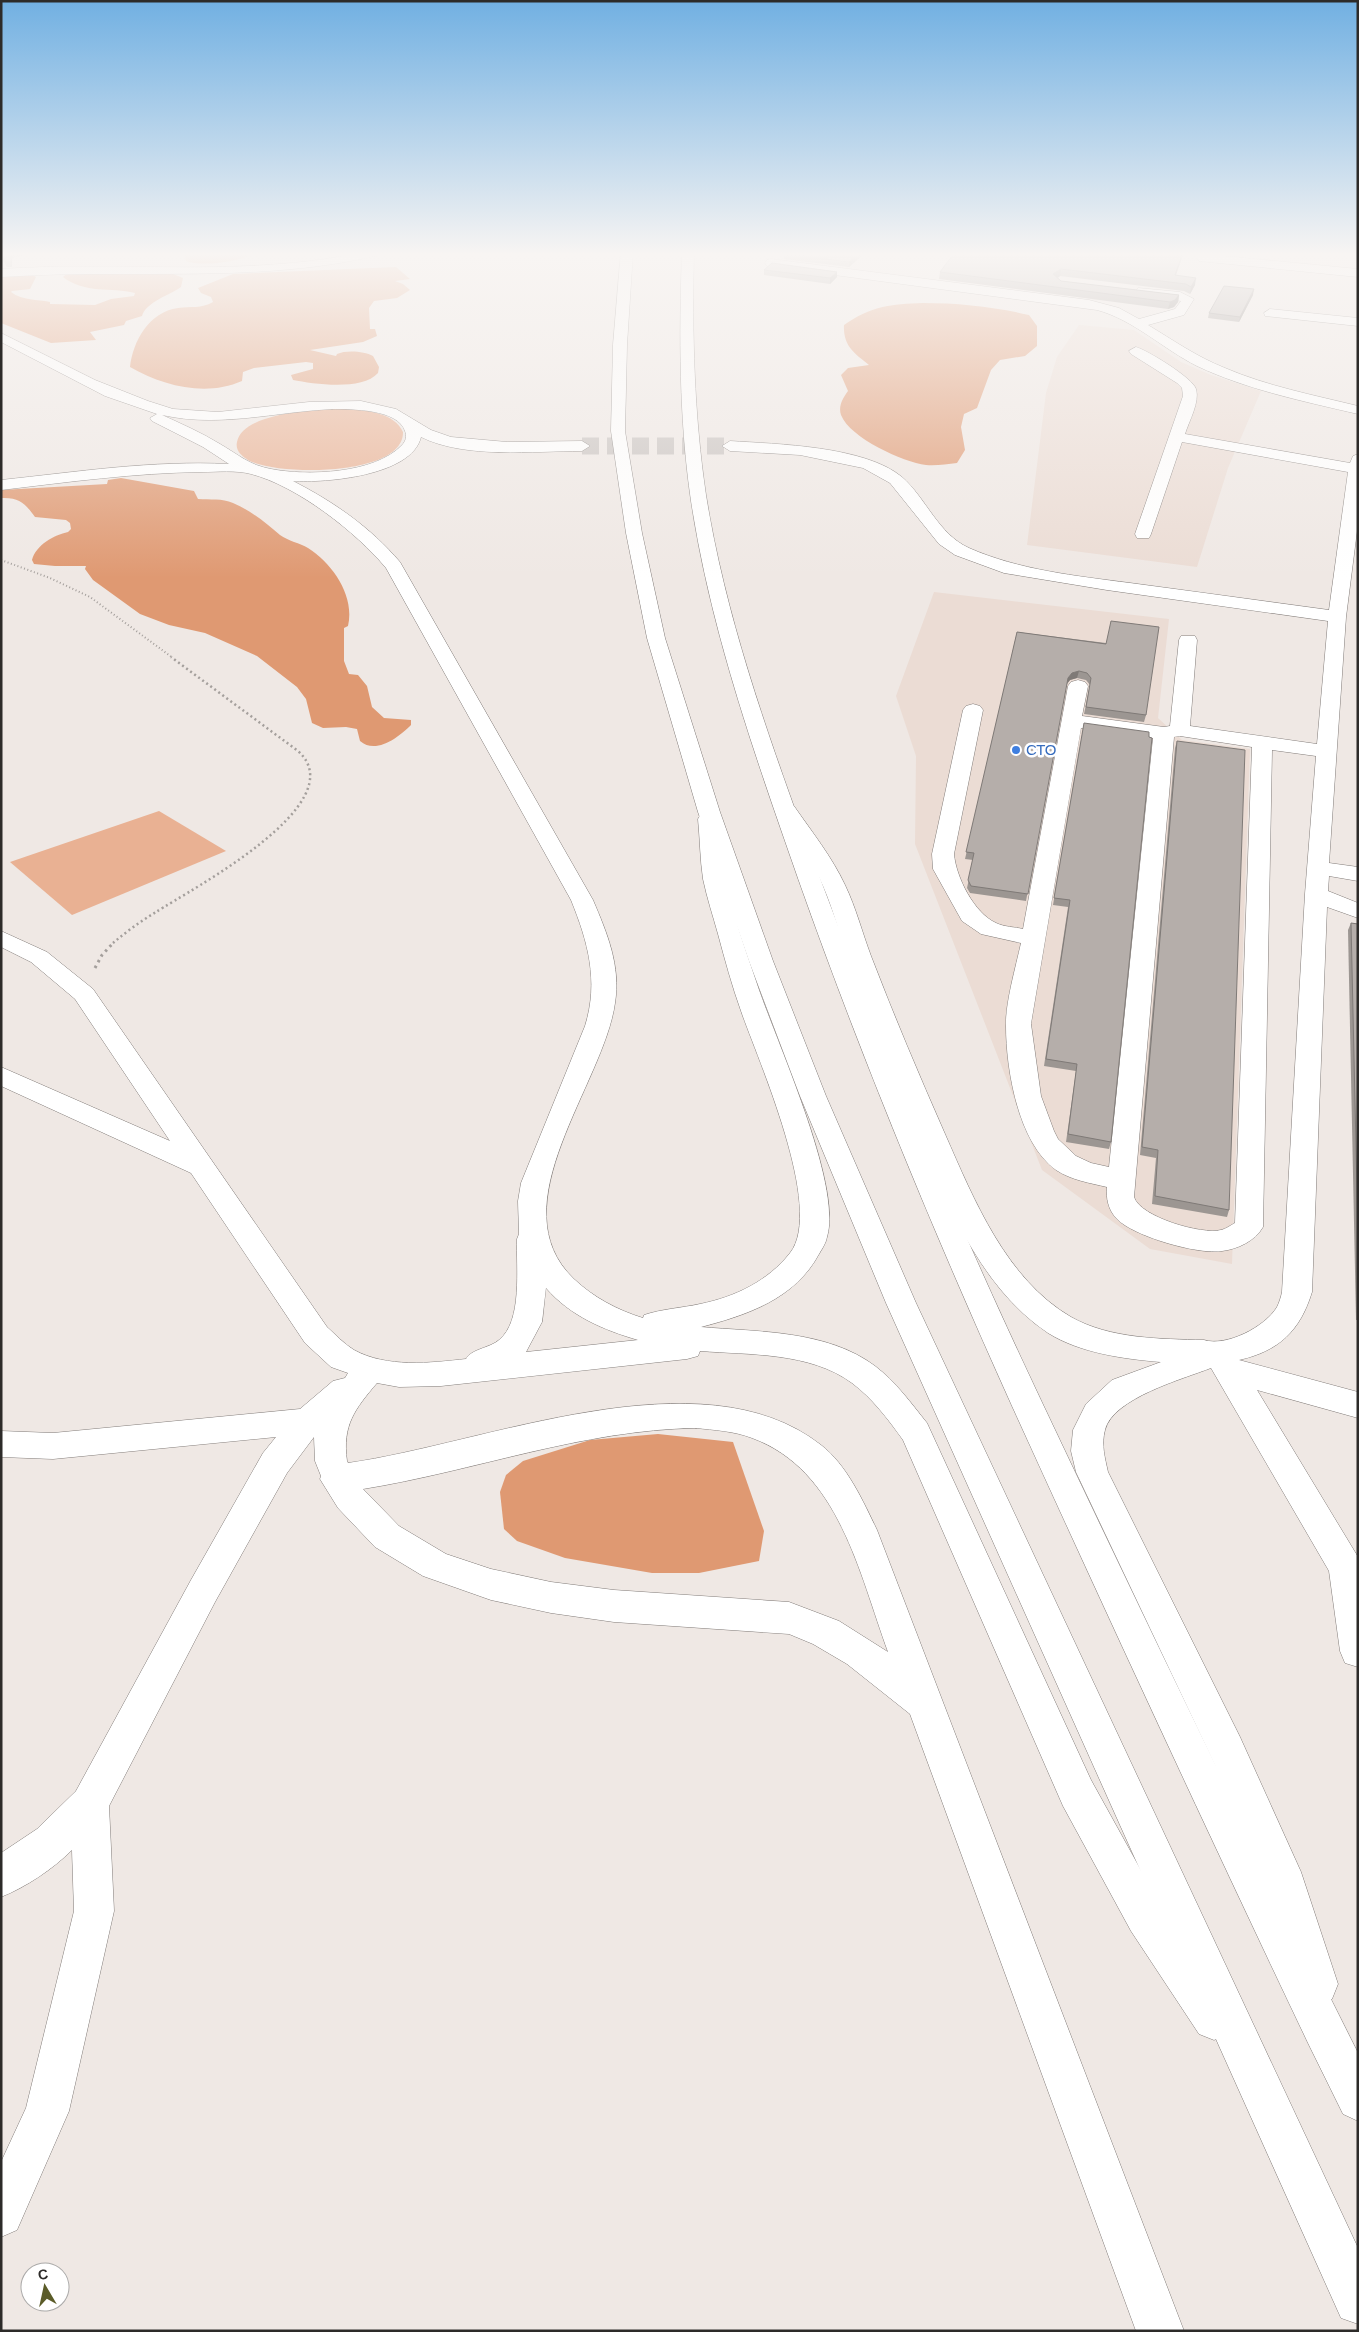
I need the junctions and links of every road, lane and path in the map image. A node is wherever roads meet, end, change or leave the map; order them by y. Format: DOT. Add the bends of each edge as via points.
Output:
graph roads {
  1 [pos="48,361"];
  2 [pos="620,361"];
  3 [pos="688,361"];
  4 [pos="1153,361"];
  5 [pos="1199,361"];
  6 [pos="94,384"];
  7 [pos="297,407"];
  8 [pos="1358,410"];
  9 [pos="407,421"];
  10 [pos="1177,436"];
  11 [pos="226,443"];
  12 [pos="530,446"];
  13 [pos="582,446"];
  14 [pos="730,446"];
  15 [pos="438,452"];
  16 [pos="419,455"];
  17 [pos="381,464"];
  18 [pos="1357,464"];
  19 [pos="166,467"];
  20 [pos="257,471"];
  21 [pos="1,485"];
  22 [pos="1143,534"];
  23 [pos="371,540"];
  24 [pos="1,560"];
  25 [pos="1337,617"];
  26 [pos="1188,640"];
  27 [pos="1078,686"];
  28 [pos="973,710"];
  29 [pos="1072,721"];
  30 [pos="1172,731"];
  31 [pos="1262,742"];
  32 [pos="1327,752"];
  33 [pos="784,807"];
  34 [pos="709,812"];
  35 [pos="1318,868"];
  36 [pos="1358,874"];
  37 [pos="1316,894"];
  38 [pos="1358,911"];
  39 [pos="1,938"];
  40 [pos="1033,938"];
  41 [pos="84,994"];
  42 [pos="1,1076"];
  43 [pos="201,1166"];
  44 [pos="1122,1180"];
  45 [pos="531,1220"];
  46 [pos="606,1317"];
  47 [pos="735,1342"];
  48 [pos="1223,1361"];
  49 [pos="370,1369"];
  50 [pos="442,1374"];
  51 [pos="1358,1405"];
  52 [pos="308,1422"];
  53 [pos="1,1444"];
  54 [pos="336,1479"];
  55 [pos="1352,1572"];
  56 [pos="1358,1651"];
  57 [pos="923,1702"];
  58 [pos="90,1804"];
  59 [pos="1,1876"];
  60 [pos="1341,2066"];
  61 [pos="1259,2084"];
  62 [pos="1358,2099"];
  63 [pos="1,2214"];
  64 [pos="1358,2301"];
  65 [pos="1160,2331"];
  1 -- 6 [label="main road"];
  2 -- 34 [label="main road" via="618,431 622,465 656,638"];
  3 -- 33 [label="main road" via="690,428 704,533 727,631"];
  4 -- 10 [label="main road" via="1189,387 1190,396"];
  5 -- 8 [label="main road" via="1242,380"];
  6 -- 7 [label="main road" via="156,409 186,415 240,414"];
  6 -- 11 [label="main road"];
  7 -- 9 [label="main road" via="333,404 368,407 392,412"];
  7 -- 11 [label="main road" via="261,416"];
  9 -- 12 [label="main road" via="424,433 447,440"];
  9 -- 17 [label="main road" via="415,434 412,444"];
  10 -- 18 [label="main road"];
  10 -- 22 [label="main road"];
  11 -- 19 [label="main road" via="189,462"];
  11 -- 20 [label="main road" via="237,463"];
  12 -- 13 [label="main road"];
  12 -- 15 [label="main road"];
  14 -- 25 [label="main road" via="800,450 868,465 896,480 945,540 968,554 1010,569 1107,586"];
  16 -- 17 [label="main road"];
  17 -- 20 [label="main road" via="325,476 287,476"];
  17 -- 23 [label="main road" via="360,476 346,494"];
  18 -- 25 [label="main road"];
  19 -- 20 [label="main road" via="212,466"];
  19 -- 21 [label="main road"];
  20 -- 23 [label="main road" via="318,501"];
  23 -- 45 [label="main road" via="394,566 414,600 582,900 601,949 605,970 599,1022 536,1182"];
  24 -- 41 [label="path" via="90,597 288,742 306,757 310,768 304,798 291,816 265,840 116,940 97,962"];
  25 -- 32 [label="main road"];
  26 -- 30 [label="main road"];
  27 -- 29 [label="main road"];
  28 -- 40 [label="main road" via="943,854 944,869 970,916 988,929"];
  29 -- 30 [label="main road"];
  29 -- 40 [label="main road"];
  30 -- 31 [label="main road"];
  30 -- 44 [label="main road"];
  31 -- 32 [label="main road"];
  31 -- 44 [label="main road" via="1249,1227 1236,1237 1219,1241 1189,1238 1145,1222 1126,1211 1120,1197"];
  32 -- 35 [label="main road"];
  33 -- 48 [label="main road" via="830,878 890,1037 954,1188 983,1240 1013,1284 1035,1307 1061,1326 1091,1337"];
  33 -- 60 [label="main road" via="835,953 943,1220 1019,1388"];
  34 -- 46 [label="main road" via="716,888 752,1007 805,1156 816,1215 814,1237 801,1260 774,1287 740,1305 692,1319 652,1324"];
  34 -- 61 [label="main road" via="813,1096 901,1303"];
  35 -- 36 [label="main road"];
  35 -- 37 [label="main road"];
  37 -- 38 [label="main road"];
  37 -- 48 [label="main road" via="1297,1292 1291,1311 1280,1325 1266,1337"];
  39 -- 41 [label="main road" via="39,957"];
  40 -- 44 [label="main road" via="1018,1024 1023,1070 1040,1131 1060,1159 1084,1172"];
  41 -- 43 [label="main road"];
  42 -- 43 [label="main road"];
  43 -- 49 [label="main road" via="316,1335 342,1358"];
  45 -- 46 [label="main road" via="544,1262 561,1287 581,1304"];
  45 -- 50 [label="main road" via="530,1296 524,1330 513,1347 490,1359"];
  46 -- 47 [label="main road" via="638,1329"];
  47 -- 50 [label="main road"];
  47 -- 61 [label="main road" via="785,1346 821,1354 852,1366 888,1397 916,1432 1078,1793 1145,1917"];
  48 -- 51 [label="main road"];
  48 -- 55 [label="main road"];
  48 -- 60 [label="main road" via="1123,1389 1098,1413 1089,1430 1087,1451 1092,1472 1227,1750 1287,1886"];
  49 -- 50 [label="main road" via="399,1375"];
  49 -- 52 [label="main road"];
  49 -- 54 [label="main road" via="343,1401 335,1416 328,1456"];
  52 -- 53 [label="main road" via="53,1446"];
  52 -- 58 [label="main road" via="276,1463 203,1591"];
  54 -- 57 [label="main road" via="362,1516 400,1545 443,1569 512,1591 598,1603 797,1620 840,1638"];
  54 -- 57 [label="main road" via="645,1417 693,1415 764,1428 781,1435 810,1456 828,1477 854,1518"];
  55 -- 56 [label="main road"];
  57 -- 65 [label="main road"];
  58 -- 59 [label="main road" via="51,1843"];
  58 -- 63 [label="main road" via="94,1911 47,2111"];
  60 -- 62 [label="main road"];
  61 -- 64 [label="main road"];
}
